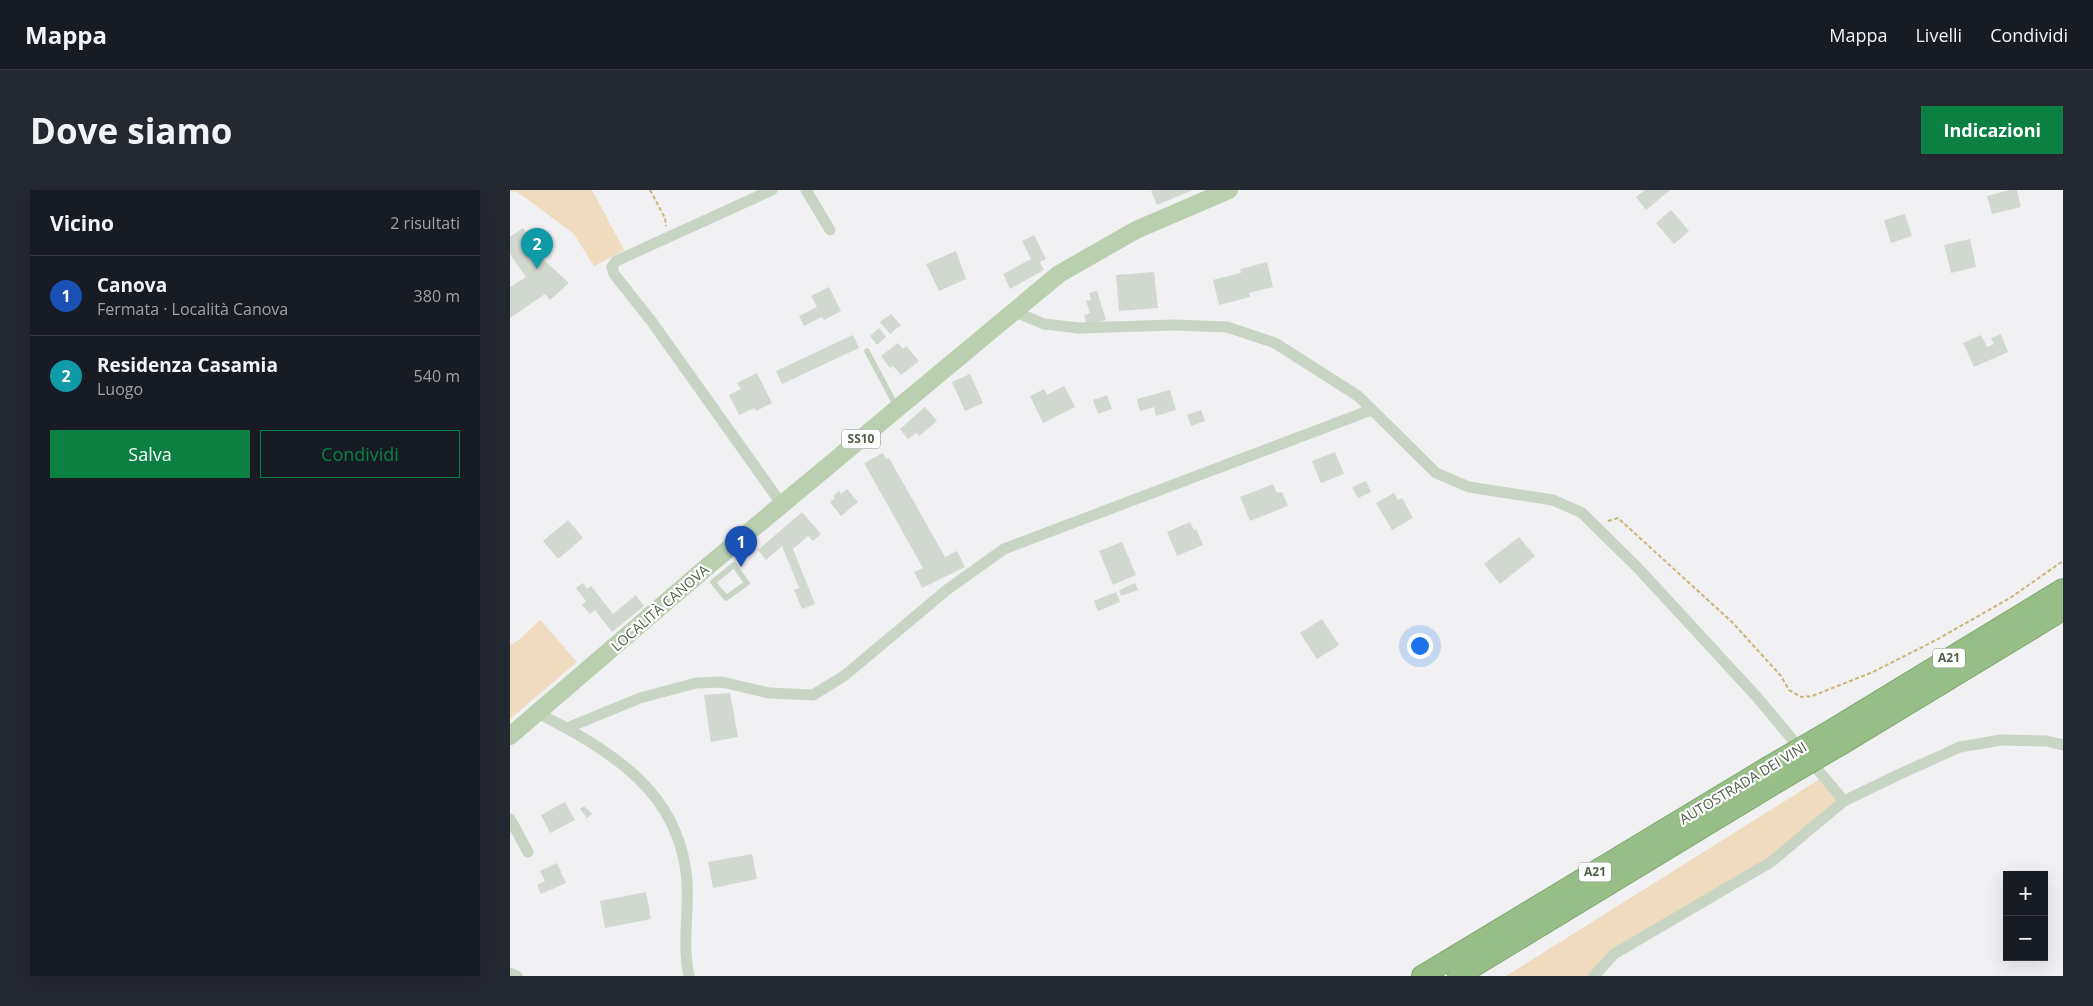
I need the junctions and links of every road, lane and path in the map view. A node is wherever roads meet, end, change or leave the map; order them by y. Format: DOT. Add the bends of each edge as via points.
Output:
graph roads {
  1 [pos="650,190"];
  2 [pos="772,190"];
  3 [pos="806,190"];
  4 [pos="1228,190"];
  5 [pos="830,230"];
  6 [pos="667,239"];
  7 [pos="1013,311"];
  8 [pos="867,351"];
  9 [pos="897,408"];
  10 [pos="1371,410"];
  11 [pos="785,504"];
  12 [pos="1594,525"];
  13 [pos="2063,560"];
  14 [pos="713,572"];
  15 [pos="2063,589"];
  16 [pos="2063,610"];
  17 [pos="538,713"];
  18 [pos="567,728"];
  19 [pos="510,736"];
  20 [pos="1838,736"];
  21 [pos="2063,745"];
  22 [pos="1774,774"];
  23 [pos="1844,801"];
  24 [pos="510,819"];
  25 [pos="528,852"];
  26 [pos="510,973"];
  27 [pos="517,976"];
  28 [pos="689,976"];
  29 [pos="1422,976"];
  30 [pos="1458,976"];
  31 [pos="1594,976"];
  1 -- 6 [label="path" via="665,218"];
  2 -- 6 [label="street"];
  3 -- 5 [label="street"];
  4 -- 7 [label="main road, SS10" via="1136,230 1059,274"];
  6 -- 11 [label="street" via="616,261 612,267 614,274 778,499"];
  7 -- 9 [label="main road, LOCALITÀ CANOVA / SS10"];
  7 -- 10 [label="street" via="1044,324 1079,328 1227,326 1275,343 1358,396"];
  8 -- 9 [label="lane"];
  9 -- 11 [label="main road, LOCALITÀ CANOVA / SS10"];
  10 -- 12 [label="street" via="1436,473 1469,487 1553,500 1582,513"];
  10 -- 18 [label="street" via="1004,550 948,589 844,676 813,695 754,690 722,682 696,683 640,698"];
  11 -- 14 [label="main road, LOCALITÀ CANOVA / SS10"];
  12 -- 13 [label="path" via="1618,518 1732,622 1782,676 1789,690 1801,697 1812,696 1864,675 1938,640 2010,598"];
  12 -- 23 [label="street" via="1756,696"];
  14 -- 14 [label="lane" via="713,582 726,598 747,583 734,565"];
  14 -- 17 [label="main road, LOCALITÀ CANOVA / SS10"];
  15 -- 20 [label="highway, AUTOSTRADA DEI VINI / A21"];
  16 -- 20 [label="highway, AUTOSTRADA DEI VINI / A21"];
  17 -- 18 [label="street"];
  17 -- 19 [label="main road, SS10"];
  18 -- 28 [label="street" via="616,759 636,776 674,824 687,879 685,952"];
  20 -- 22 [label="highway, AUTOSTRADA DEI VINI / A21, bridge"];
  21 -- 23 [label="street" via="2046,741 2001,740 1960,747"];
  22 -- 29 [label="highway, AUTOSTRADA DEI VINI / A21"];
  22 -- 30 [label="highway, AUTOSTRADA DEI VINI / A21"];
  23 -- 31 [label="street" via="1771,862 1614,954"];
  24 -- 25 [label="street"];
  26 -- 27 [label="street"];
}
